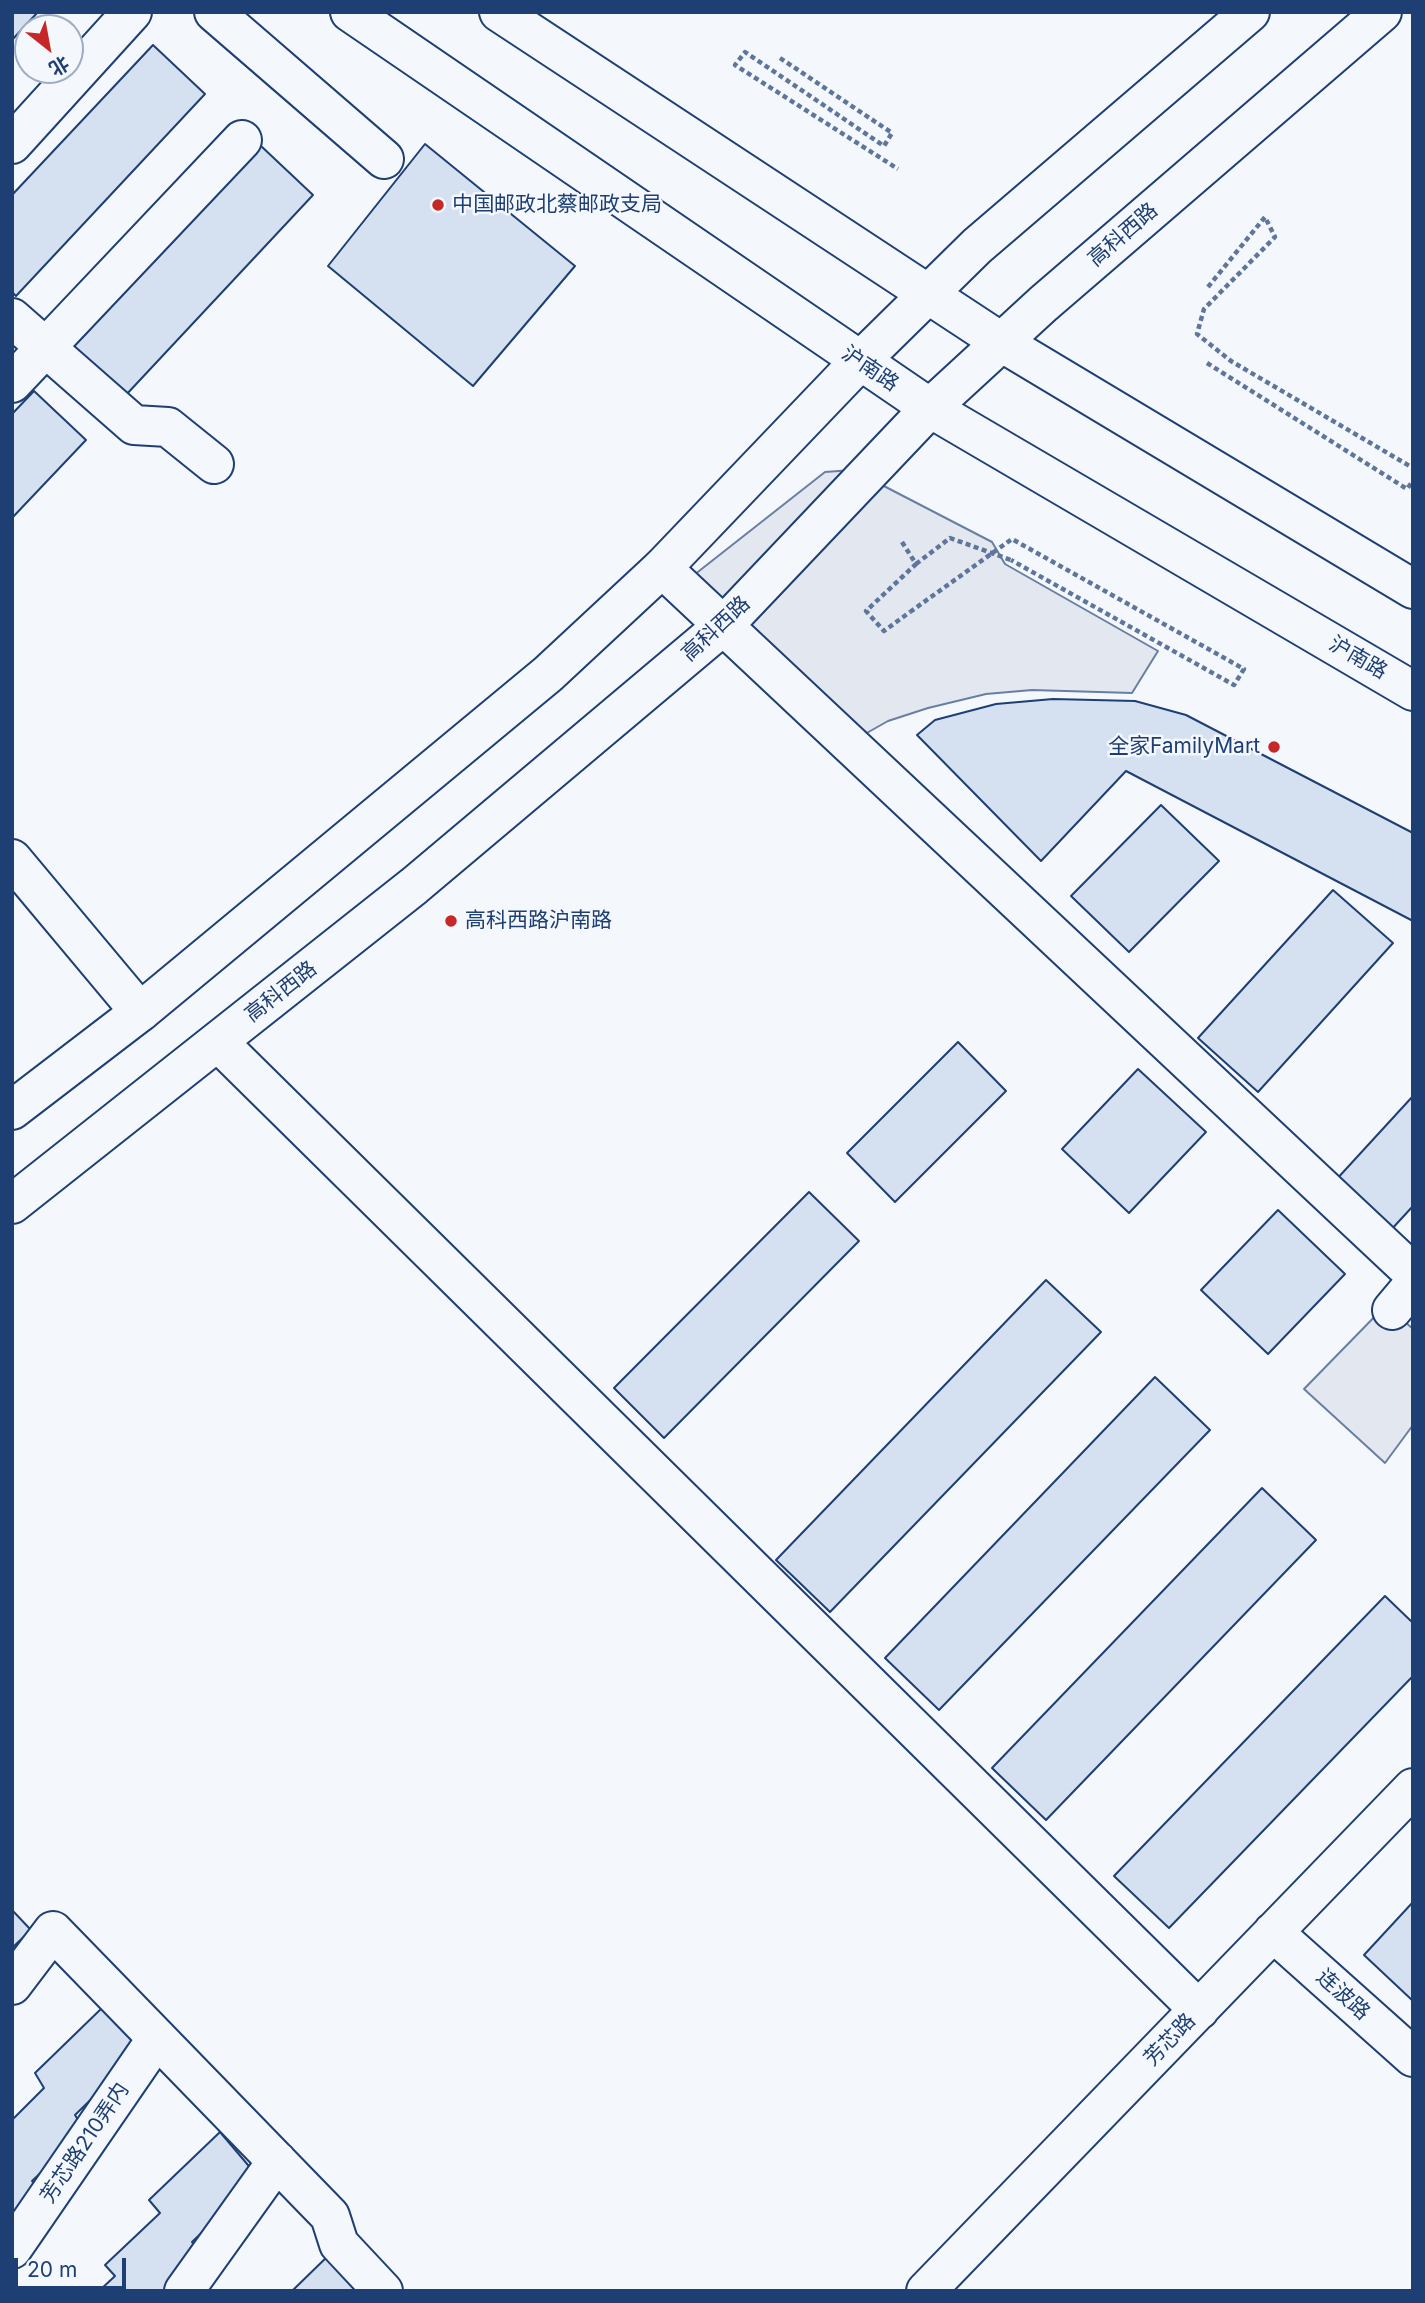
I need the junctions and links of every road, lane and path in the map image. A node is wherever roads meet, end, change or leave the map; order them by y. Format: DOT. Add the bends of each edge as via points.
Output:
graph roads {
  1 [pos="132,12"];
  2 [pos="214,12"];
  3 [pos="350,12"];
  4 [pos="499,12"];
  5 [pos="1250,12"];
  6 [pos="1382,12"];
  7 [pos="780,58"];
  8 [pos="242,140"];
  9 [pos="12,144"];
  10 [pos="384,159"];
  11 [pos="898,169"];
  12 [pos="1208,287"];
  13 [pos="929,295"];
  14 [pos="12,318"];
  15 [pos="1001,342"];
  16 [pos="45,347"];
  17 [pos="859,362"];
  18 [pos="1207,363"];
  19 [pos="12,383"];
  20 [pos="930,408"];
  21 [pos="214,464"];
  22 [pos="1413,468"];
  23 [pos="1413,481"];
  24 [pos="902,542"];
  25 [pos="916,564"];
  26 [pos="662,568"];
  27 [pos="1413,590"];
  28 [pos="724,625"];
  29 [pos="1413,691"];
  30 [pos="12,859"];
  31 [pos="140,1012"];
  32 [pos="218,1042"];
  33 [pos="12,1110"];
  34 [pos="12,1204"];
  35 [pos="1413,1273"];
  36 [pos="1413,1788"];
  37 [pos="1273,1932"];
  38 [pos="12,1985"];
  39 [pos="1199,2010"];
  40 [pos="157,2038"];
  41 [pos="1413,2057"];
  42 [pos="277,2161"];
  43 [pos="12,2249"];
  44 [pos="184,2291"];
  45 [pos="383,2291"];
  46 [pos="926,2291"];
  1 -- 9 [label="main road"];
  2 -- 10 [label="main road"];
  3 -- 17 [label="main road, 沪南路"];
  4 -- 13 [label="main road"];
  5 -- 13 [label="main road" via="977,246"];
  6 -- 15 [label="main road, 高科西路"];
  7 -- 11 [label="path" via="892,133 884,146 745,52 735,65"];
  8 -- 16 [label="main road"];
  12 -- 22 [label="path" via="1265,217 1275,237 1204,309 1197,334 1231,361"];
  13 -- 15 [label="main road"];
  13 -- 17 [label="main road"];
  14 -- 16 [label="main road"];
  15 -- 20 [label="main road, 高科西路"];
  15 -- 27 [label="main road"];
  16 -- 19 [label="main road"];
  16 -- 21 [label="main road" via="134,425 168,426"];
  17 -- 20 [label="main road, 沪南路"];
  17 -- 26 [label="main road"];
  18 -- 23 [label="path" via="1407,489"];
  20 -- 28 [label="main road, 高科西路"];
  20 -- 29 [label="main road, 沪南路"];
  24 -- 25 [label="path"];
  25 -- 25 [label="path, bridge" via="950,538 1011,561 1234,685 1244,668 1012,539 910,612 884,631 866,611"];
  26 -- 28 [label="main road"];
  26 -- 31 [label="main road" via="548,674"];
  28 -- 32 [label="main road, 高科西路" via="414,886"];
  28 -- 35 [label="main road"];
  30 -- 31 [label="main road"];
  31 -- 33 [label="main road"];
  32 -- 34 [label="main road, 高科西路"];
  32 -- 39 [label="main road"];
  36 -- 37 [label="main road, 芳芯路"];
  37 -- 39 [label="main road, 芳芯路"];
  37 -- 41 [label="main road, 连波路"];
  38 -- 40 [label="main road" via="53,1931"];
  39 -- 46 [label="main road, 芳芯路"];
  40 -- 42 [label="main road"];
  40 -- 43 [label="main road, 芳芯路210弄内"];
  42 -- 44 [label="main road"];
  42 -- 45 [label="main road" via="330,2216 339,2244"];
}
